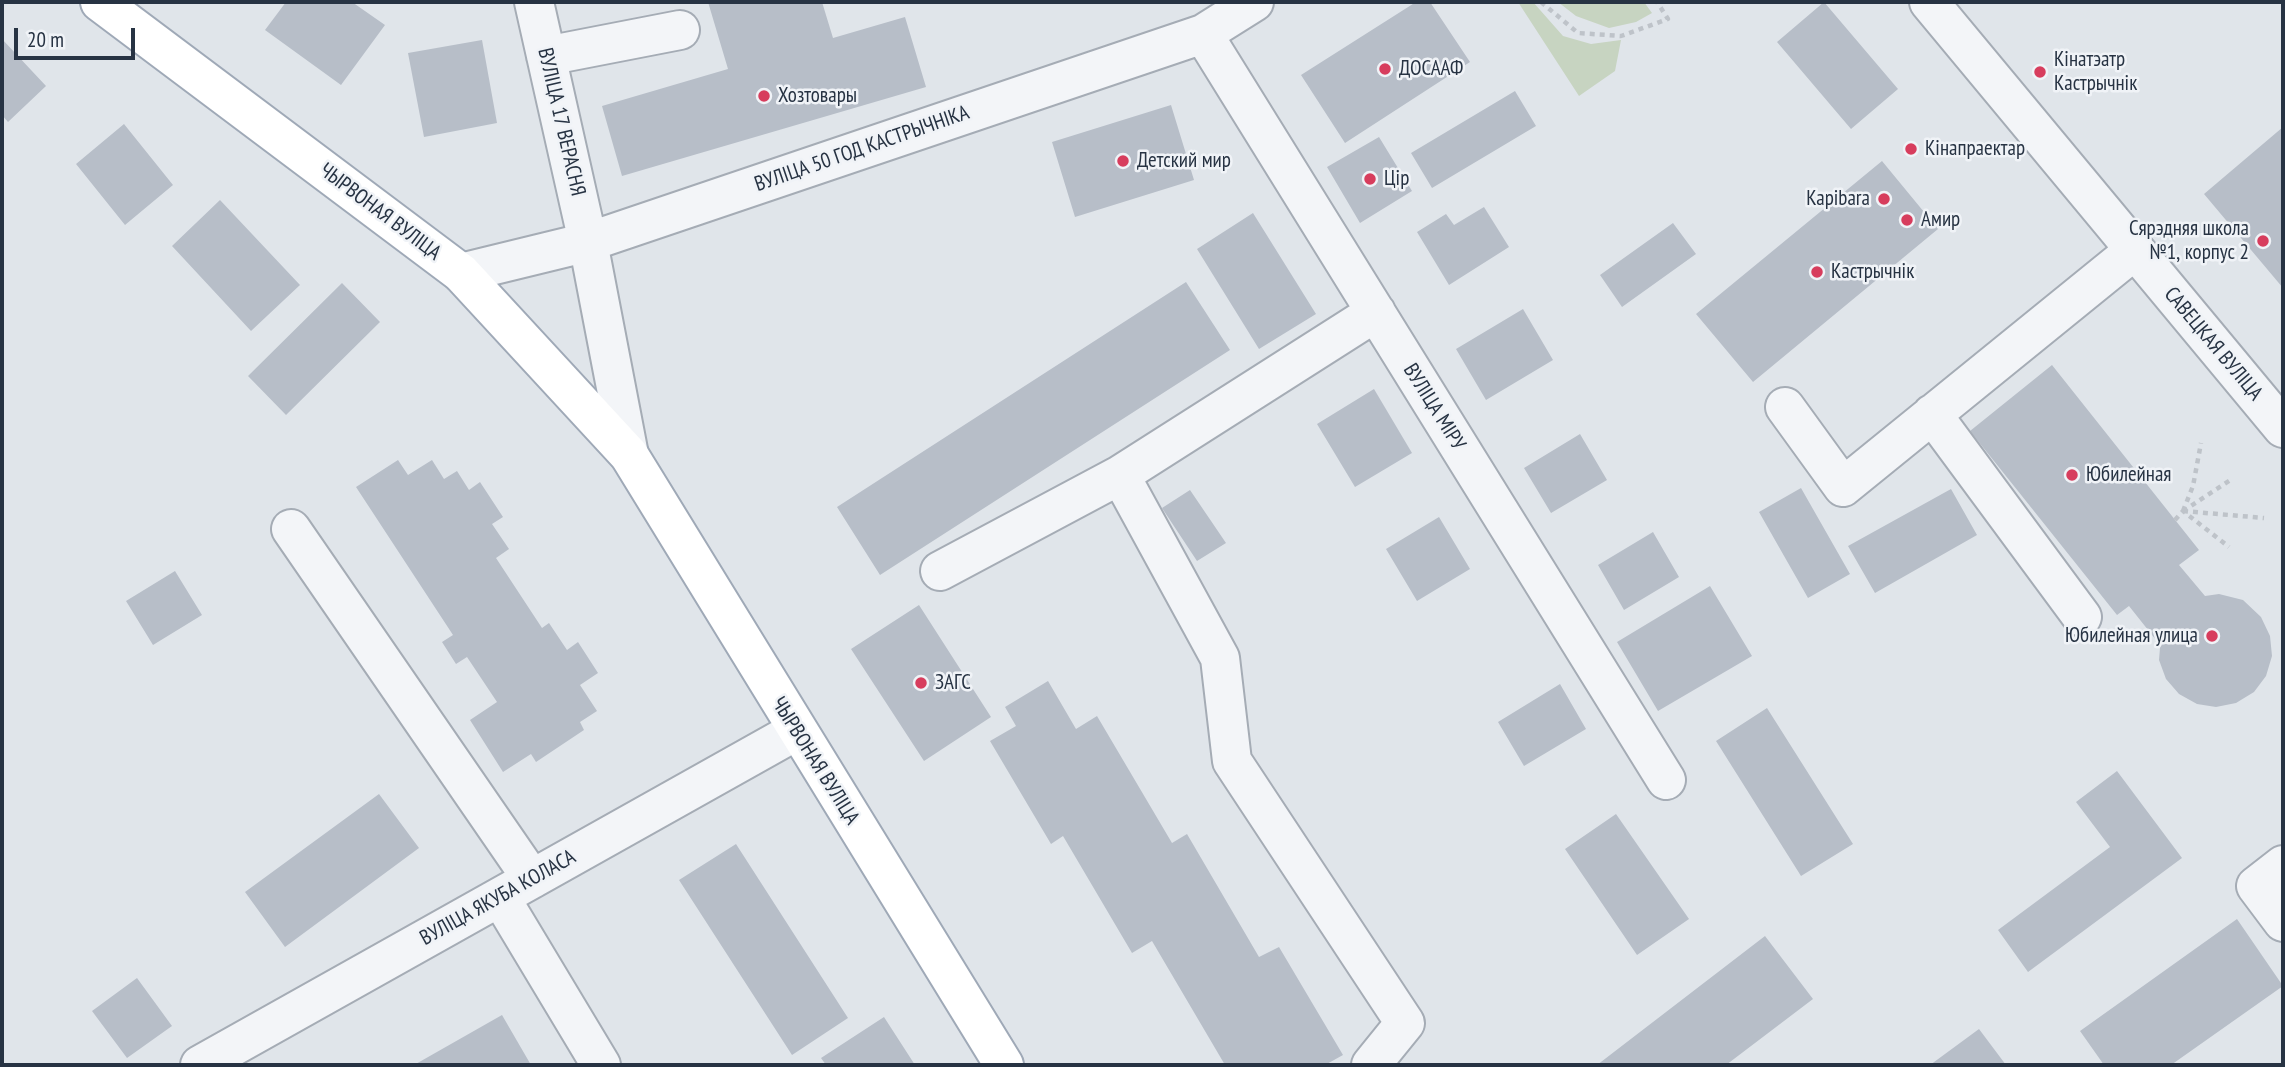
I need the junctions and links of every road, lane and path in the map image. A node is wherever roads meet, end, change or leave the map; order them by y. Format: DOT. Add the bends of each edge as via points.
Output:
graph roads {
  1 [pos="100,2"];
  2 [pos="534,2"];
  3 [pos="1254,2"];
  4 [pos="1541,2"];
  5 [pos="1657,2"];
  6 [pos="1928,2"];
  7 [pos="680,30"];
  8 [pos="1203,34"];
  9 [pos="546,56"];
  10 [pos="588,242"];
  11 [pos="2134,250"];
  12 [pos="461,272"];
  13 [pos="1376,312"];
  14 [pos="1785,407"];
  15 [pos="1932,414"];
  16 [pos="2283,428"];
  17 [pos="2201,443"];
  18 [pos="629,455"];
  19 [pos="1120,475"];
  20 [pos="2232,480"];
  21 [pos="2183,511"];
  22 [pos="2264,518"];
  23 [pos="2175,520"];
  24 [pos="291,529"];
  25 [pos="2230,547"];
  26 [pos="940,571"];
  27 [pos="2082,617"];
  28 [pos="796,731"];
  29 [pos="1666,780"];
  30 [pos="2283,865"];
  31 [pos="516,888"];
  32 [pos="2283,922"];
  33 [pos="200,1065"];
  34 [pos="601,1065"];
  35 [pos="1004,1065"];
  36 [pos="1371,1065"];
  1 -- 12 [label="main road, ЧЫРВОНАЯ ВУЛІЦА"];
  2 -- 9 [label="street, ВУЛІЦА 17 ВЕРАСНЯ"];
  3 -- 8 [label="street, ВУЛІЦА 50 ГОД КАСТРЫЧНІКА"];
  4 -- 5 [label="path" via="1578,33 1621,36 1668,19"];
  6 -- 11 [label="street, САВЕЦКАЯ ВУЛІЦА"];
  7 -- 9 [label="street"];
  8 -- 10 [label="street, ВУЛІЦА 50 ГОД КАСТРЫЧНІКА"];
  8 -- 13 [label="street, ВУЛІЦА МІРУ"];
  9 -- 10 [label="street, ВУЛІЦА 17 ВЕРАСНЯ"];
  10 -- 12 [label="street, ВУЛІЦА 50 ГОД КАСТРЫЧНІКА"];
  10 -- 18 [label="street, ЧЫРВОНАЯ ВУЛІЦА"];
  11 -- 15 [label="street"];
  11 -- 16 [label="street, САВЕЦКАЯ ВУЛІЦА"];
  12 -- 18 [label="main road, ЧЫРВОНАЯ ВУЛІЦА"];
  13 -- 19 [label="street"];
  13 -- 29 [label="street, ВУЛІЦА МІРУ"];
  14 -- 15 [label="street" via="1843,487"];
  15 -- 27 [label="street"];
  17 -- 21 [label="path"];
  18 -- 28 [label="main road, ЧЫРВОНАЯ ВУЛІЦА"];
  19 -- 26 [label="street"];
  19 -- 36 [label="street" via="1220,658 1232,761 1405,1023"];
  20 -- 21 [label="path"];
  21 -- 22 [label="path"];
  21 -- 23 [label="path"];
  21 -- 25 [label="path"];
  24 -- 31 [label="street"];
  28 -- 31 [label="street, ВУЛІЦА ЯКУБА КОЛАСА"];
  28 -- 35 [label="main road, ЧЫРВОНАЯ ВУЛІЦА"];
  30 -- 32 [label="street" via="2256,886"];
  31 -- 33 [label="street, ВУЛІЦА ЯКУБА КОЛАСА"];
  31 -- 34 [label="street"];
}
